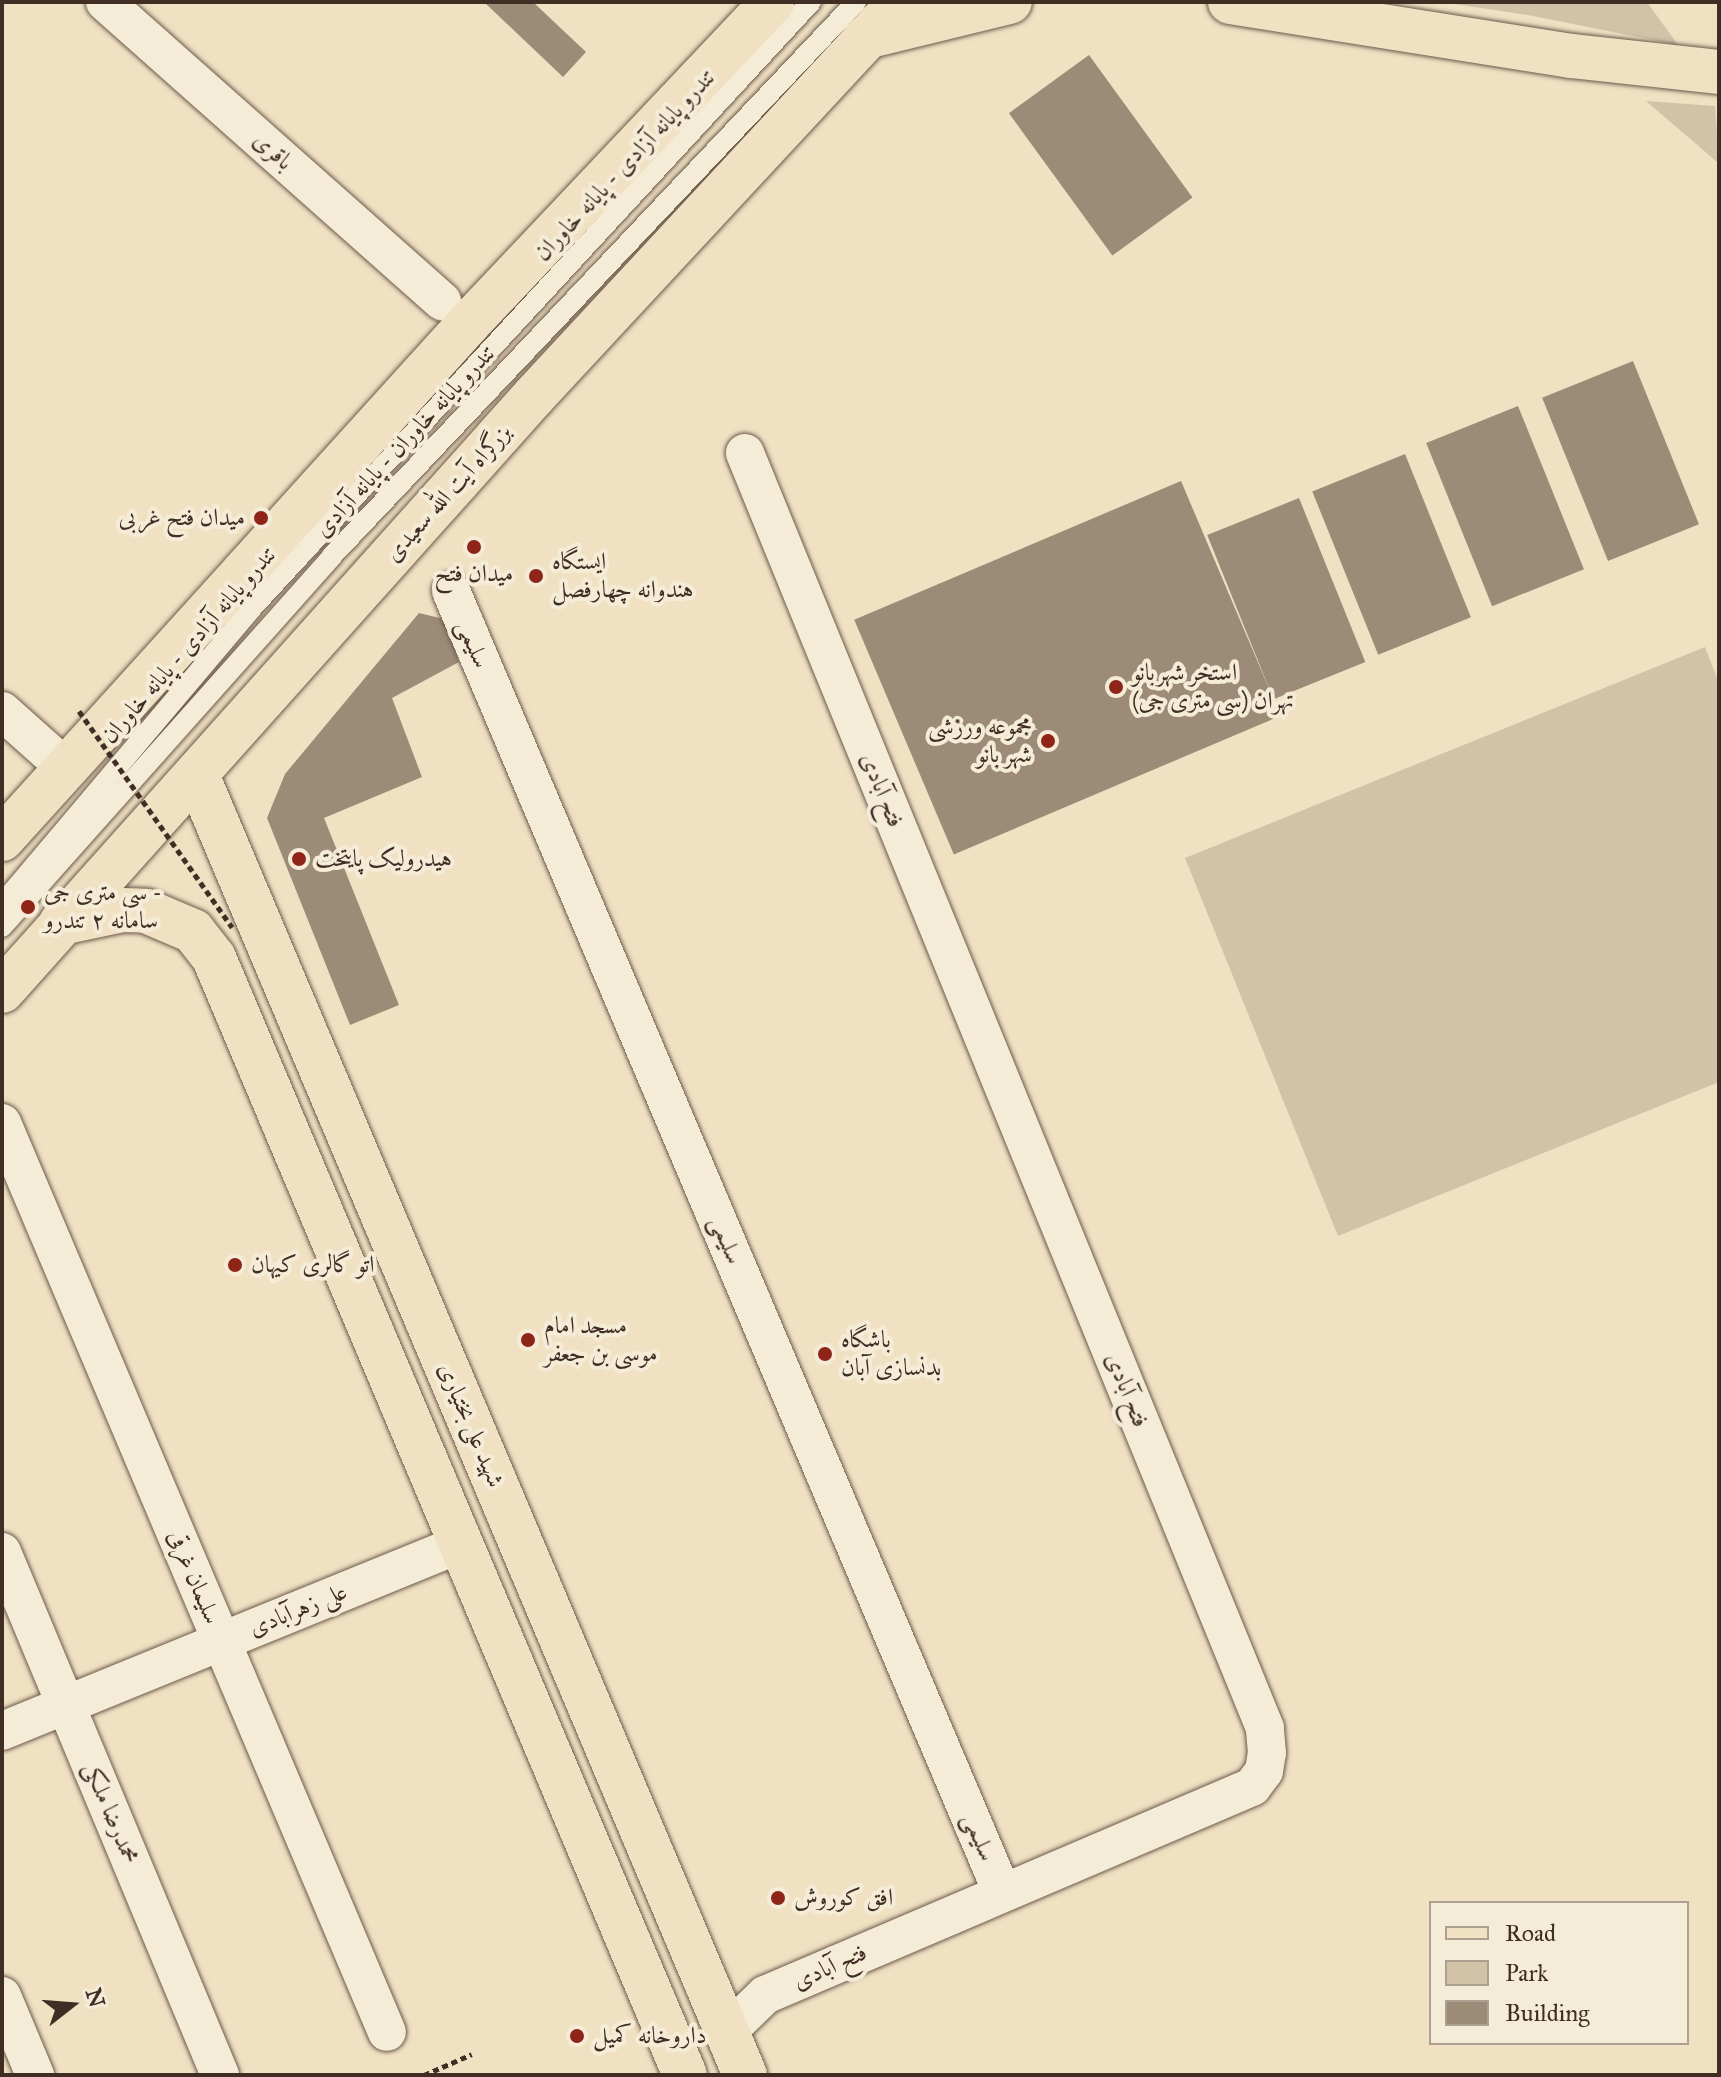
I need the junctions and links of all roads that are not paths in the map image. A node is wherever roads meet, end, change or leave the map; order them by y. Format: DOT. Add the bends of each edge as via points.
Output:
graph roads {
  1 [pos="105,2"];
  2 [pos="772,2"];
  3 [pos="811,2"];
  4 [pos="900,2"];
  5 [pos="1010,2"];
  6 [pos="1230,2"];
  7 [pos="860,20"];
  8 [pos="1704,71"];
  9 [pos="442,301"];
  10 [pos="745,453"];
  11 [pos="451,591"];
  12 [pos="2,711"];
  13 [pos="66,768"];
  14 [pos="197,775"];
  15 [pos="2,839"];
  16 [pos="2,904"];
  17 [pos="61,923"];
  18 [pos="2,927"];
  19 [pos="2,991"];
  20 [pos="2,1123"];
  21 [pos="460,1544"];
  22 [pos="2,1552"];
  23 [pos="222,1642"];
  24 [pos="66,1705"];
  25 [pos="2,1731"];
  26 [pos="1001,1890"];
  27 [pos="2,1996"];
  28 [pos="387,2032"];
  29 [pos="727,2032"];
  30 [pos="679,2073"];
  31 [pos="35,2075"];
  32 [pos="220,2075"];
  33 [pos="745,2075"];
  1 -- 9 [label="street, باقری"];
  2 -- 13 [label="main road" via="468,324"];
  3 -- 16 [label="lane, تندرو پایانه آزادی - پایانه خاوران" via="251,609"];
  4 -- 7 [label="main road, بزرگراه آیت الله سعیدی"];
  5 -- 7 [label="main road"];
  6 -- 8 [label="main road"];
  7 -- 14 [label="main road, بزرگراه آیت الله سعیدی"];
  7 -- 18 [label="lane, تندرو پایانه خاوران - پایانه آزادی" via="332,556"];
  10 -- 26 [label="street, فتح آبادی" via="1265,1728 1264,1771 1252,1787"];
  11 -- 26 [label="street, سلیمی"];
  12 -- 13 [label="street"];
  13 -- 15 [label="main road"];
  14 -- 17 [label="main road, بزرگراه آیت الله سعیدی"];
  14 -- 29 [label="main road, شهید علی بختیاری"];
  17 -- 19 [label="main road, بزرگراه آیت الله سعیدی"];
  17 -- 21 [label="main road" via="122,910 171,919 193,931 214,958"];
  20 -- 23 [label="street, سلیمان غرقی"];
  21 -- 23 [label="street, علی زهرآبادی"];
  21 -- 30 [label="main road"];
  22 -- 24 [label="street, محمدرضا ملکی"];
  23 -- 24 [label="street, علی زهرآبادی"];
  23 -- 28 [label="street, سلیمان غرقی"];
  24 -- 25 [label="street, علی زهرآبادی"];
  24 -- 32 [label="street, محمدرضا ملکی"];
  26 -- 29 [label="street, فتح آبادی" via="765,1995"];
  27 -- 31 [label="street"];
  29 -- 30 [label="main road"];
  29 -- 33 [label="main road, شهید علی بختیاری"];
}
